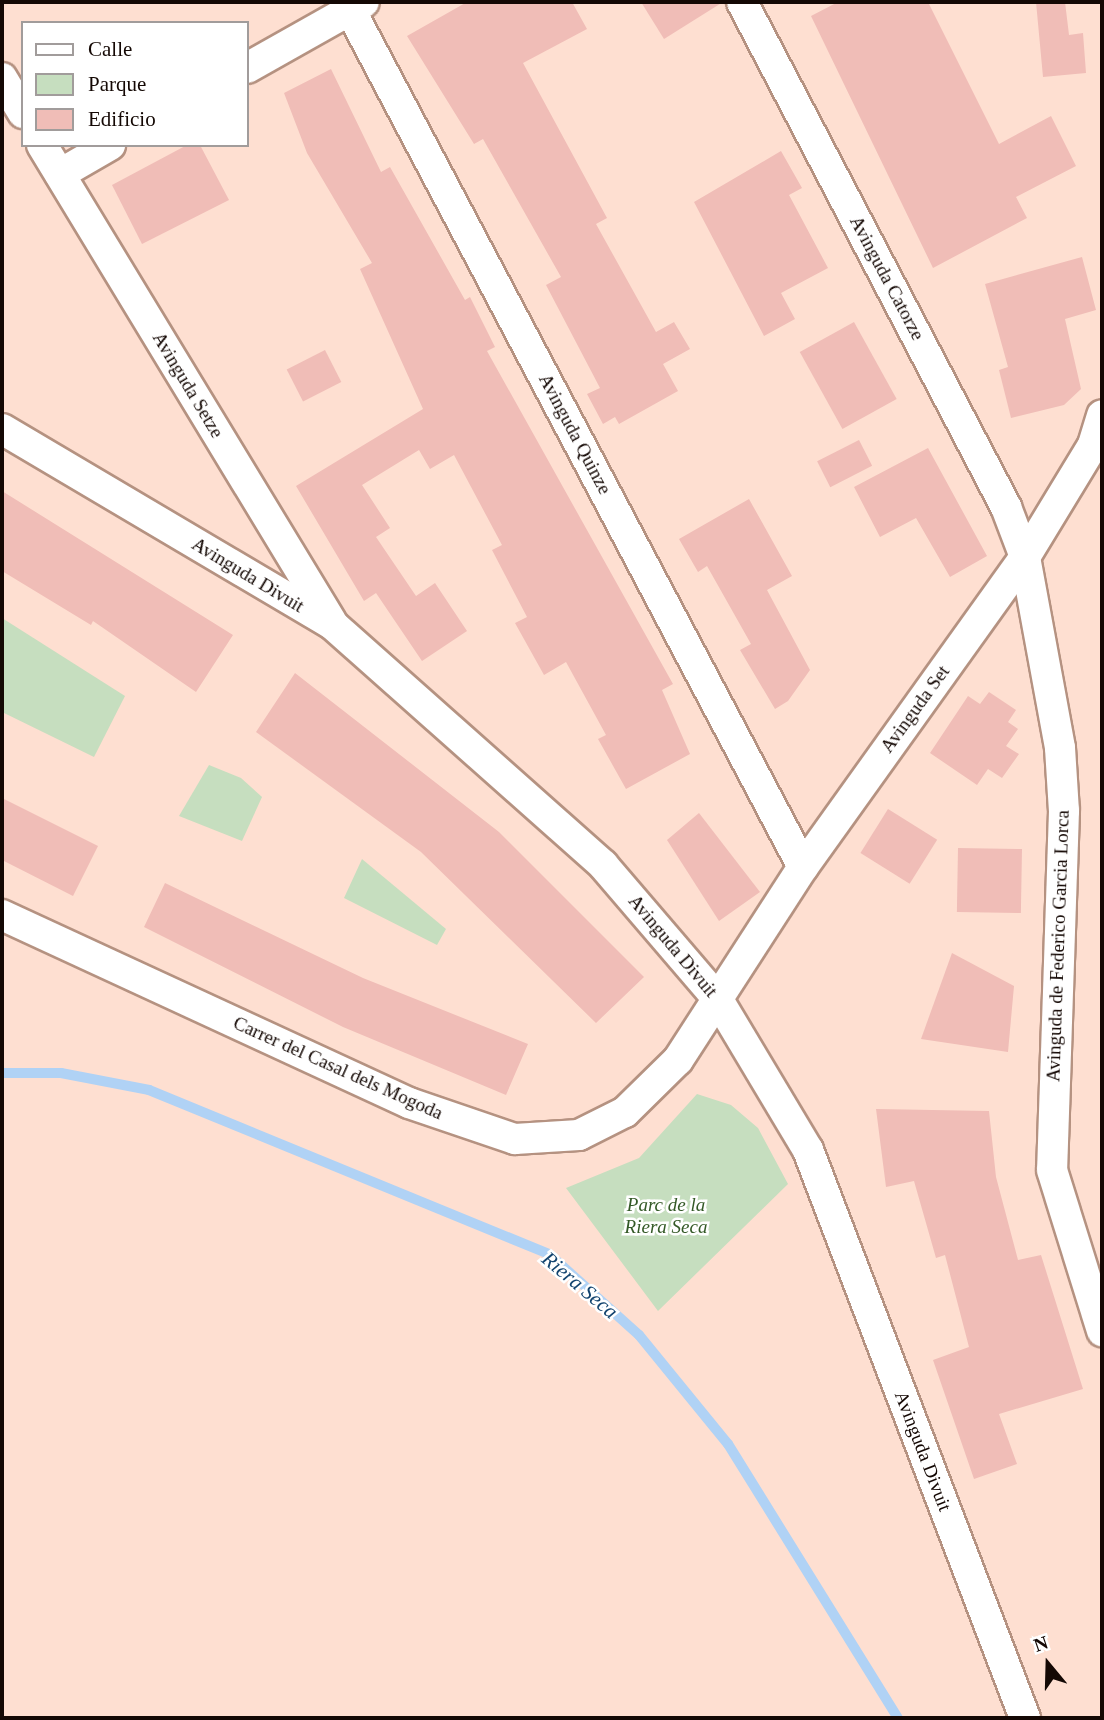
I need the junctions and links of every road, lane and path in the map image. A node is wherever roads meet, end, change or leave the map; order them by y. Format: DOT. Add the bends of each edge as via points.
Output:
graph roads {
  1 [pos="742,2"];
  2 [pos="354,4"];
  3 [pos="248,67"];
  4 [pos="2,78"];
  5 [pos="21,110"];
  6 [pos="43,147"];
  7 [pos="107,147"];
  8 [pos="60,174"];
  9 [pos="1102,415"];
  10 [pos="2,429"];
  11 [pos="1025,556"];
  12 [pos="333,625"];
  13 [pos="803,867"];
  14 [pos="2,915"];
  15 [pos="717,998"];
  16 [pos="1102,1331"];
  17 [pos="1025,1718"];
  1 -- 11 [label="street, Avinguda Catorze" via="1006,508"];
  2 -- 3 [label="street"];
  2 -- 13 [label="street, Avinguda Quinze"];
  4 -- 5 [label="street"];
  6 -- 8 [label="street, Avinguda Setze"];
  7 -- 8 [label="street"];
  8 -- 12 [label="street, Avinguda Setze"];
  9 -- 11 [label="street, Avinguda Set" via="1093,445"];
  10 -- 12 [label="street, Avinguda Divuit"];
  11 -- 13 [label="street, Avinguda Set"];
  11 -- 16 [label="street, Avinguda de Federico Garcia Lorca" via="1060,748 1064,811 1052,1170"];
  12 -- 15 [label="street, Avinguda Divuit" via="603,865"];
  13 -- 15 [label="street, Avinguda Set"];
  14 -- 15 [label="street, Carrer del Casal dels Mogoda" via="409,1103 515,1139 579,1135 625,1112 678,1060"];
  15 -- 17 [label="street, Avinguda Divuit" via="808,1150"];
}
